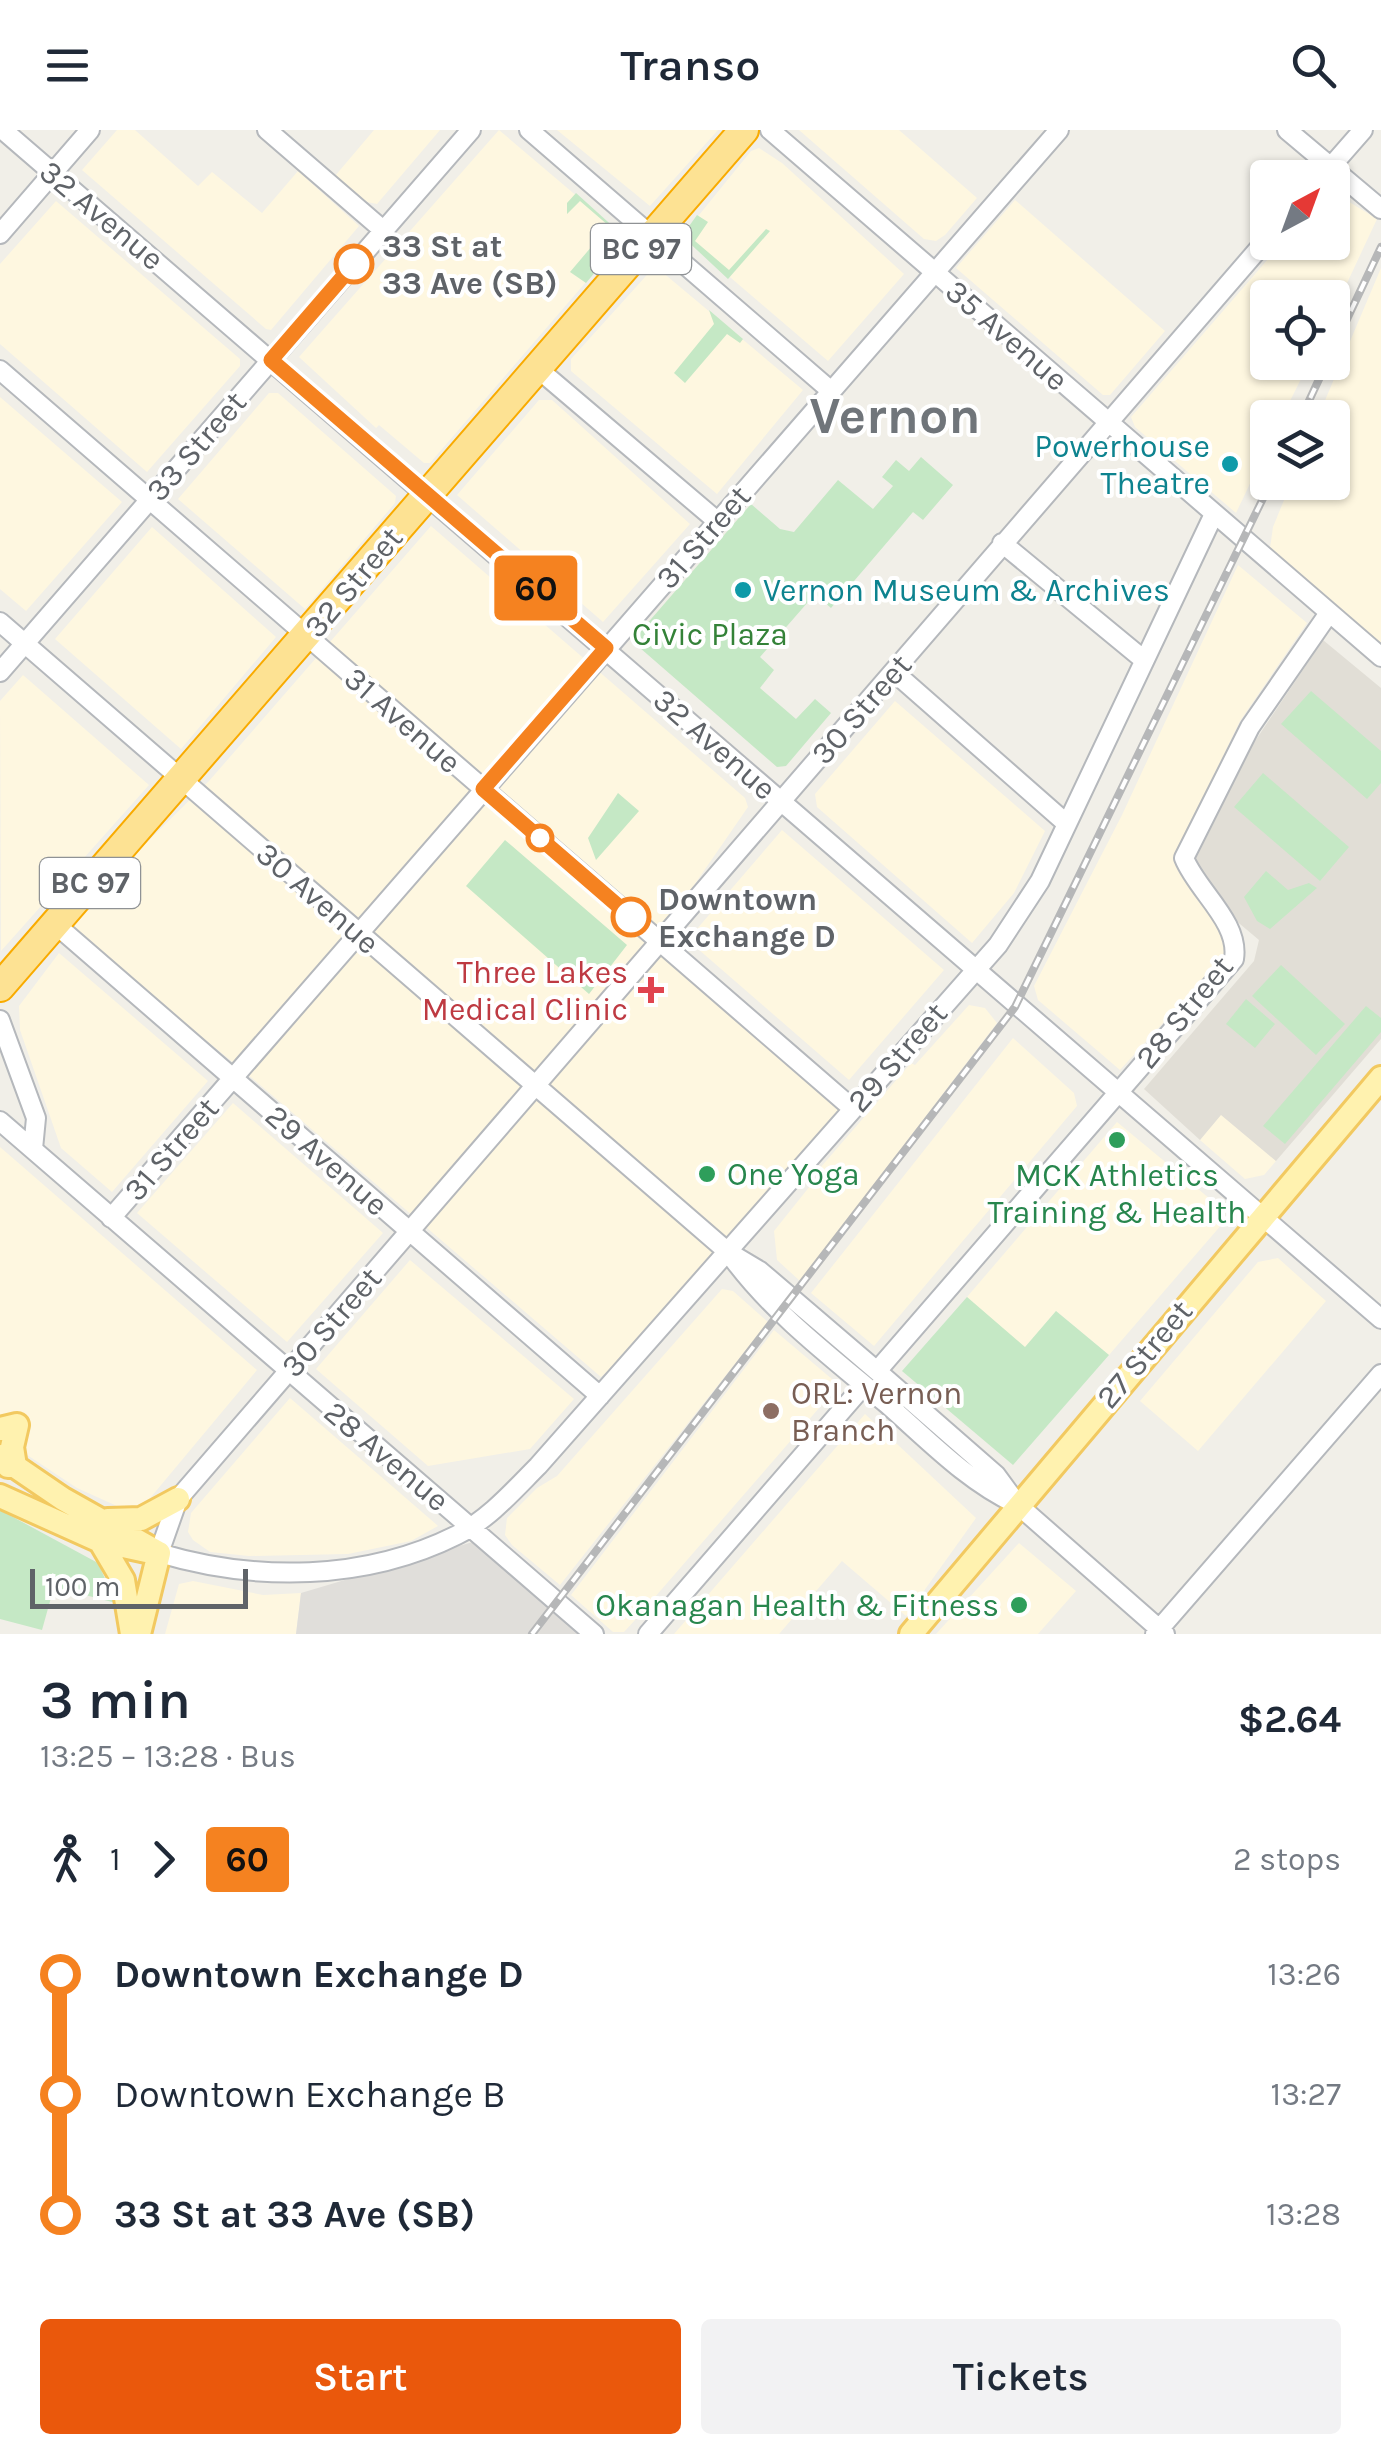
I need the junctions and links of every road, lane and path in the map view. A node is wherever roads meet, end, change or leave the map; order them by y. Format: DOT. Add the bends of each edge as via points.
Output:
graph roads {
  1 [pos="3,130"];
  2 [pos="90,130"];
  3 [pos="266,130"];
  4 [pos="471,130"];
  5 [pos="529,130"];
  6 [pos="744,130"];
  7 [pos="770,130"];
  8 [pos="1287,130"];
  9 [pos="1363,130"];
  10 [pos="1047,134"];
  11 [pos="1314,160"];
  12 [pos="1336,160"];
  13 [pos="53,174"];
  14 [pos="1350,189"];
  15 [pos="1381,209"];
  16 [pos="383,230"];
  17 [pos="0,234"];
  18 [pos="652,236"];
  19 [pos="1250,258"];
  20 [pos="934,271"];
  21 [pos="271,360"];
  22 [pos="537,368"];
  23 [pos="0,370"];
  24 [pos="830,390"];
  25 [pos="1107,421"];
  26 [pos="428,494"];
  27 [pos="149,498"];
  28 [pos="1214,514"];
  29 [pos="717,522"];
  30 [pos="1002,544"];
  31 [pos="1330,613"];
  32 [pos="0,622"];
  33 [pos="306,636"];
  34 [pos="24,644"];
  35 [pos="606,648"];
  36 [pos="1381,657"];
  37 [pos="1144,660"];
  38 [pos="0,672"];
  39 [pos="894,672"];
  40 [pos="182,780"];
  41 [pos="483,789"];
  42 [pos="782,801"];
  43 [pos="1066,824"];
  44 [pos="54,924"];
  45 [pos="358,932"];
  46 [pos="660,942"];
  47 [pos="6,971"];
  48 [pos="974,972"];
  49 [pos="0,1020"];
  50 [pos="232,1078"];
  51 [pos="1381,1078"];
  52 [pos="536,1084"];
  53 [pos="1118,1092"];
  54 [pos="852,1108"];
  55 [pos="0,1121"];
  56 [pos="33,1149"];
  57 [pos="1261,1216"];
  58 [pos="111,1218"];
  59 [pos="410,1232"];
  60 [pos="728,1252"];
  61 [pos="750,1282"];
  62 [pos="697,1288"];
  63 [pos="1381,1320"];
  64 [pos="288,1371"];
  65 [pos="1381,1374"];
  66 [pos="871,1378"];
  67 [pos="600,1396"];
  68 [pos="0,1429"];
  69 [pos="5,1463"];
  70 [pos="0,1496"];
  71 [pos="178,1499"];
  72 [pos="1018,1504"];
  73 [pos="471,1526"];
  74 [pos="102,1531"];
  75 [pos="159,1553"];
  76 [pos="1160,1632"];
  77 [pos="136,1634"];
  78 [pos="594,1634"];
  79 [pos="648,1634"];
  80 [pos="911,1634"];
  1 -- 13 [label="street, 32 Avenue"];
  2 -- 13 [label="street"];
  3 -- 16 [label="street"];
  4 -- 16 [label="street, 33 Street"];
  5 -- 18 [label="street"];
  6 -- 18 [label="highway, 32 Street / BC 97"];
  7 -- 20 [label="street, 35 Avenue"];
  8 -- 11 [label="street"];
  9 -- 12 [label="street"];
  10 -- 20 [label="street, 31 Street"];
  13 -- 17 [label="street"];
  13 -- 21 [label="street, 32 Avenue"];
  14 -- 15 [label="street"];
  16 -- 21 [label="street, 33 Street"];
  18 -- 22 [label="highway, 32 Street / BC 97"];
  18 -- 24 [label="street"];
  19 -- 25 [label="street, 30 Street"];
  20 -- 24 [label="street, 31 Street"];
  20 -- 25 [label="street, 35 Avenue"];
  21 -- 26 [label="street, 32 Avenue"];
  21 -- 27 [label="street, 33 Street"];
  22 -- 26 [label="highway, 32 Street / BC 97"];
  22 -- 29 [label="street"];
  23 -- 27 [label="street, 31 Avenue"];
  24 -- 29 [label="street, 31 Street"];
  25 -- 28 [label="street, 35 Avenue"];
  25 -- 30 [label="street, 30 Street"];
  26 -- 33 [label="highway, 32 Street / BC 97"];
  26 -- 35 [label="street, 32 Avenue"];
  27 -- 33 [label="street, 31 Avenue"];
  27 -- 34 [label="street, 33 Street"];
  28 -- 31 [label="street, 35 Avenue"];
  28 -- 37 [label="street, 29 Street"];
  29 -- 35 [label="street, 31 Street"];
  30 -- 37 [label="street"];
  30 -- 39 [label="street, 30 Street"];
  31 -- 36 [label="street, 35 Avenue"];
  31 -- 53 [label="street, 28 Street" via="1250,727 1184,858 1234,936 1234,959"];
  32 -- 34 [label="street, 30 Avenue"];
  33 -- 40 [label="highway, 32 Street / BC 97"];
  33 -- 41 [label="street, 31 Avenue"];
  34 -- 38 [label="street, 33 Street"];
  34 -- 40 [label="street, 30 Avenue"];
  35 -- 41 [label="street, 31 Street"];
  35 -- 42 [label="street, 32 Avenue"];
  37 -- 43 [label="street, 29 Street"];
  39 -- 42 [label="street, 30 Street"];
  39 -- 43 [label="street"];
  40 -- 44 [label="highway, 32 Street / BC 97"];
  40 -- 45 [label="street, 30 Avenue"];
  41 -- 45 [label="street, 31 Street"];
  41 -- 46 [label="street, 31 Avenue"];
  42 -- 46 [label="street, 30 Street"];
  42 -- 48 [label="street, 32 Avenue"];
  43 -- 48 [label="street, 29 Street" via="1040,881"];
  44 -- 47 [label="highway, 32 Street / BC 97"];
  44 -- 50 [label="street, 29 Avenue"];
  45 -- 50 [label="street, 31 Street"];
  45 -- 52 [label="street, 30 Avenue"];
  46 -- 52 [label="street, 30 Street"];
  46 -- 54 [label="street, 31 Avenue"];
  48 -- 53 [label="street, 32 Avenue"];
  48 -- 54 [label="street, 29 Street"];
  49 -- 56 [label="street" via="36,1118"];
  50 -- 58 [label="street, 31 Street"];
  50 -- 59 [label="street, 29 Avenue"];
  51 -- 57 [label="main road, 27 Street"];
  52 -- 59 [label="street, 30 Street"];
  52 -- 60 [label="street, 30 Avenue"];
  53 -- 57 [label="street, 32 Avenue"];
  53 -- 66 [label="street, 28 Street"];
  54 -- 60 [label="street, 29 Street"];
  55 -- 56 [label="street, 28 Avenue"];
  56 -- 58 [label="street, 28 Avenue"];
  57 -- 63 [label="street, 32 Avenue"];
  57 -- 72 [label="main road, 27 Street"];
  58 -- 64 [label="street, 28 Avenue"];
  59 -- 64 [label="street, 30 Street"];
  59 -- 67 [label="street, 29 Avenue"];
  60 -- 61 [label="street, 30 Avenue"];
  60 -- 62 [label="street, 29 Street"];
  60 -- 66 [label="street, 30 Avenue" via="760,1271"];
  61 -- 62 [label="street" via="724,1272"];
  61 -- 66 [label="street, 30 Avenue"];
  62 -- 67 [label="street, 29 Street"];
  64 -- 71 [label="street, 30 Street"];
  64 -- 73 [label="street, 28 Avenue"];
  65 -- 76 [label="street"];
  66 -- 72 [label="street, 30 Avenue" via="996,1476"];
  66 -- 79 [label="street, 28 Street"];
  67 -- 73 [label="street, 29 Street" via="538,1466"];
  68 -- 69 [label="main road" via="17,1425"];
  69 -- 74 [label="main road"];
  70 -- 74 [label="main road"];
  71 -- 74 [label="main road"];
  71 -- 75 [label="street, 30 Street"];
  72 -- 76 [label="street, 30 Avenue"];
  72 -- 80 [label="main road, 27 Street"];
  73 -- 75 [label="street, 29 Street" via="405,1554 292,1574 247,1572"];
  73 -- 78 [label="street, 28 Avenue"];
  74 -- 75 [label="main road"];
  74 -- 77 [label="main road"];
  75 -- 77 [label="main road"];
}
